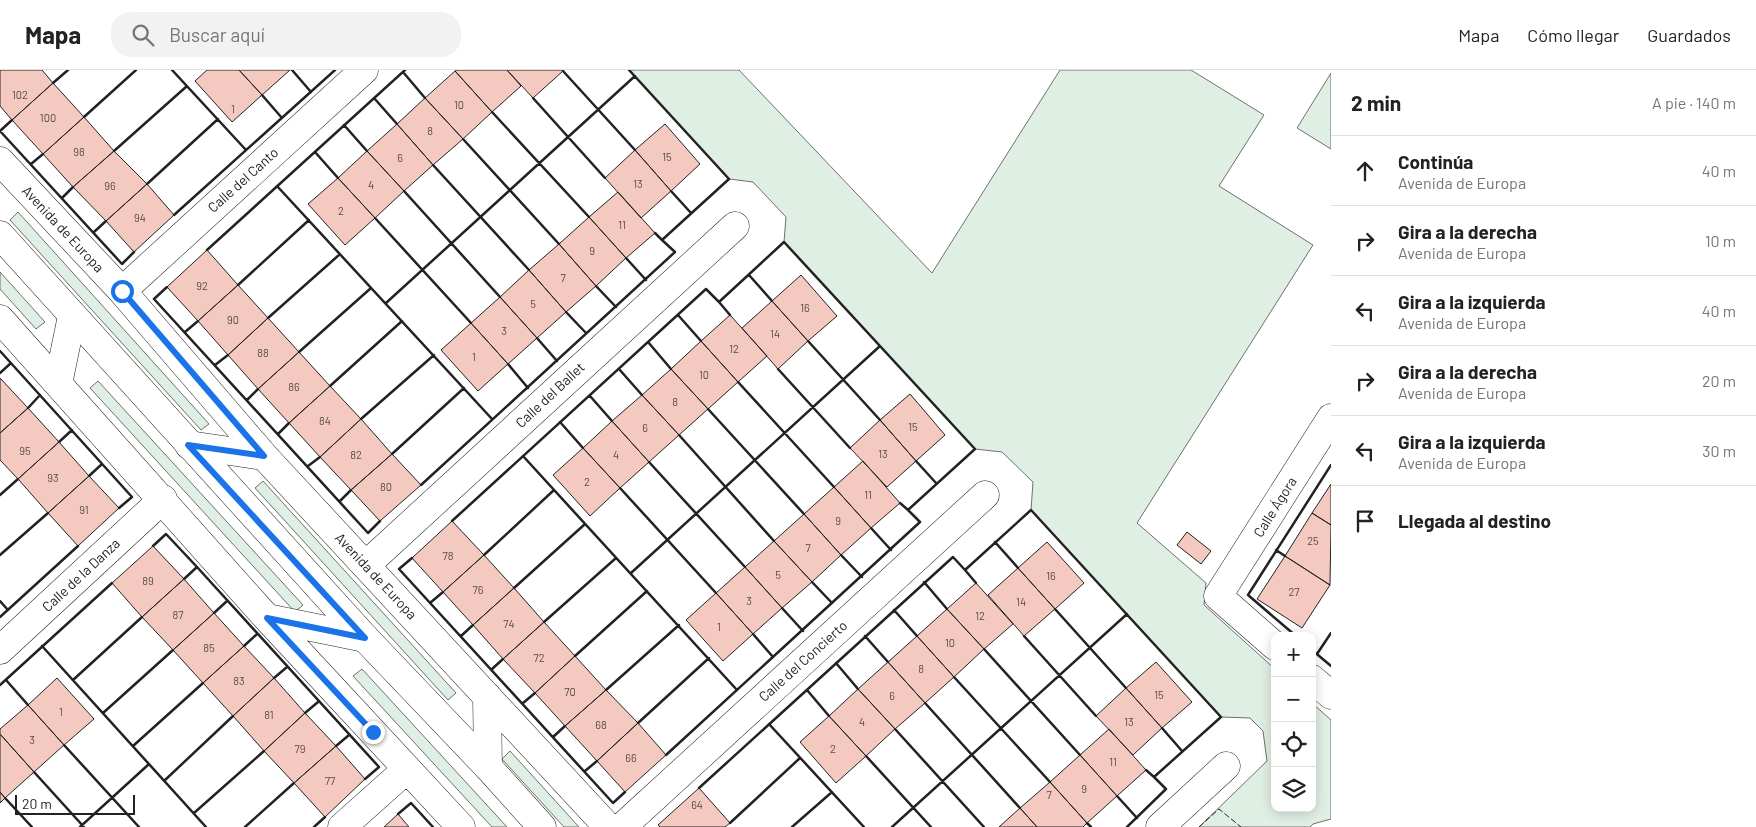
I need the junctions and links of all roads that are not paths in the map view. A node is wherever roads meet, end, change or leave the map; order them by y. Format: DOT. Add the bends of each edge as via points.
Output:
graph roads {
  1 [pos="364,70"];
  2 [pos="0,161"];
  3 [pos="735,226"];
  4 [pos="0,235"];
  5 [pos="122,291"];
  6 [pos="72,316"];
  7 [pos="0,319"];
  8 [pos="58,384"];
  9 [pos="1331,418"];
  10 [pos="188,445"];
  11 [pos="264,456"];
  12 [pos="984,495"];
  13 [pos="163,499"];
  14 [pos="366,564"];
  15 [pos="267,618"];
  16 [pos="365,638"];
  17 [pos="1271,642"];
  18 [pos="0,650"];
  19 [pos="1316,682"];
  20 [pos="1331,695"];
  21 [pos="487,696"];
  22 [pos="1226,766"];
  23 [pos="488,767"];
  24 [pos="407,768"];
  25 [pos="342,827"];
  26 [pos="461,827"];
  27 [pos="542,827"];
  28 [pos="608,827"];
  29 [pos="622,827"];
  30 [pos="1160,827"];
  1 -- 5 [label="street, Calle del Canto"];
  2 -- 5 [label="street, Avenida de Europa"];
  3 -- 14 [label="street, Calle del Ballet"];
  4 -- 6 [label="street"];
  5 -- 11 [label="street, Avenida de Europa"];
  6 -- 8 [label="street"];
  6 -- 10 [label="street"];
  7 -- 8 [label="street"];
  8 -- 13 [label="street"];
  9 -- 17 [label="street, Calle Ágora" via="1218,596"];
  10 -- 11 [label="street"];
  10 -- 16 [label="street"];
  11 -- 14 [label="street, Avenida de Europa"];
  12 -- 29 [label="street, Calle del Concierto"];
  13 -- 15 [label="street"];
  13 -- 18 [label="street, Calle de la Danza"];
  14 -- 21 [label="street, Avenida de Europa"];
  15 -- 16 [label="street"];
  15 -- 24 [label="street"];
  16 -- 23 [label="street"];
  19 -- 20 [label="street"];
  21 -- 23 [label="street"];
  21 -- 28 [label="street, Avenida de Europa"];
  22 -- 30 [label="street"];
  23 -- 27 [label="street"];
  24 -- 25 [label="street"];
  24 -- 26 [label="street"];
}
